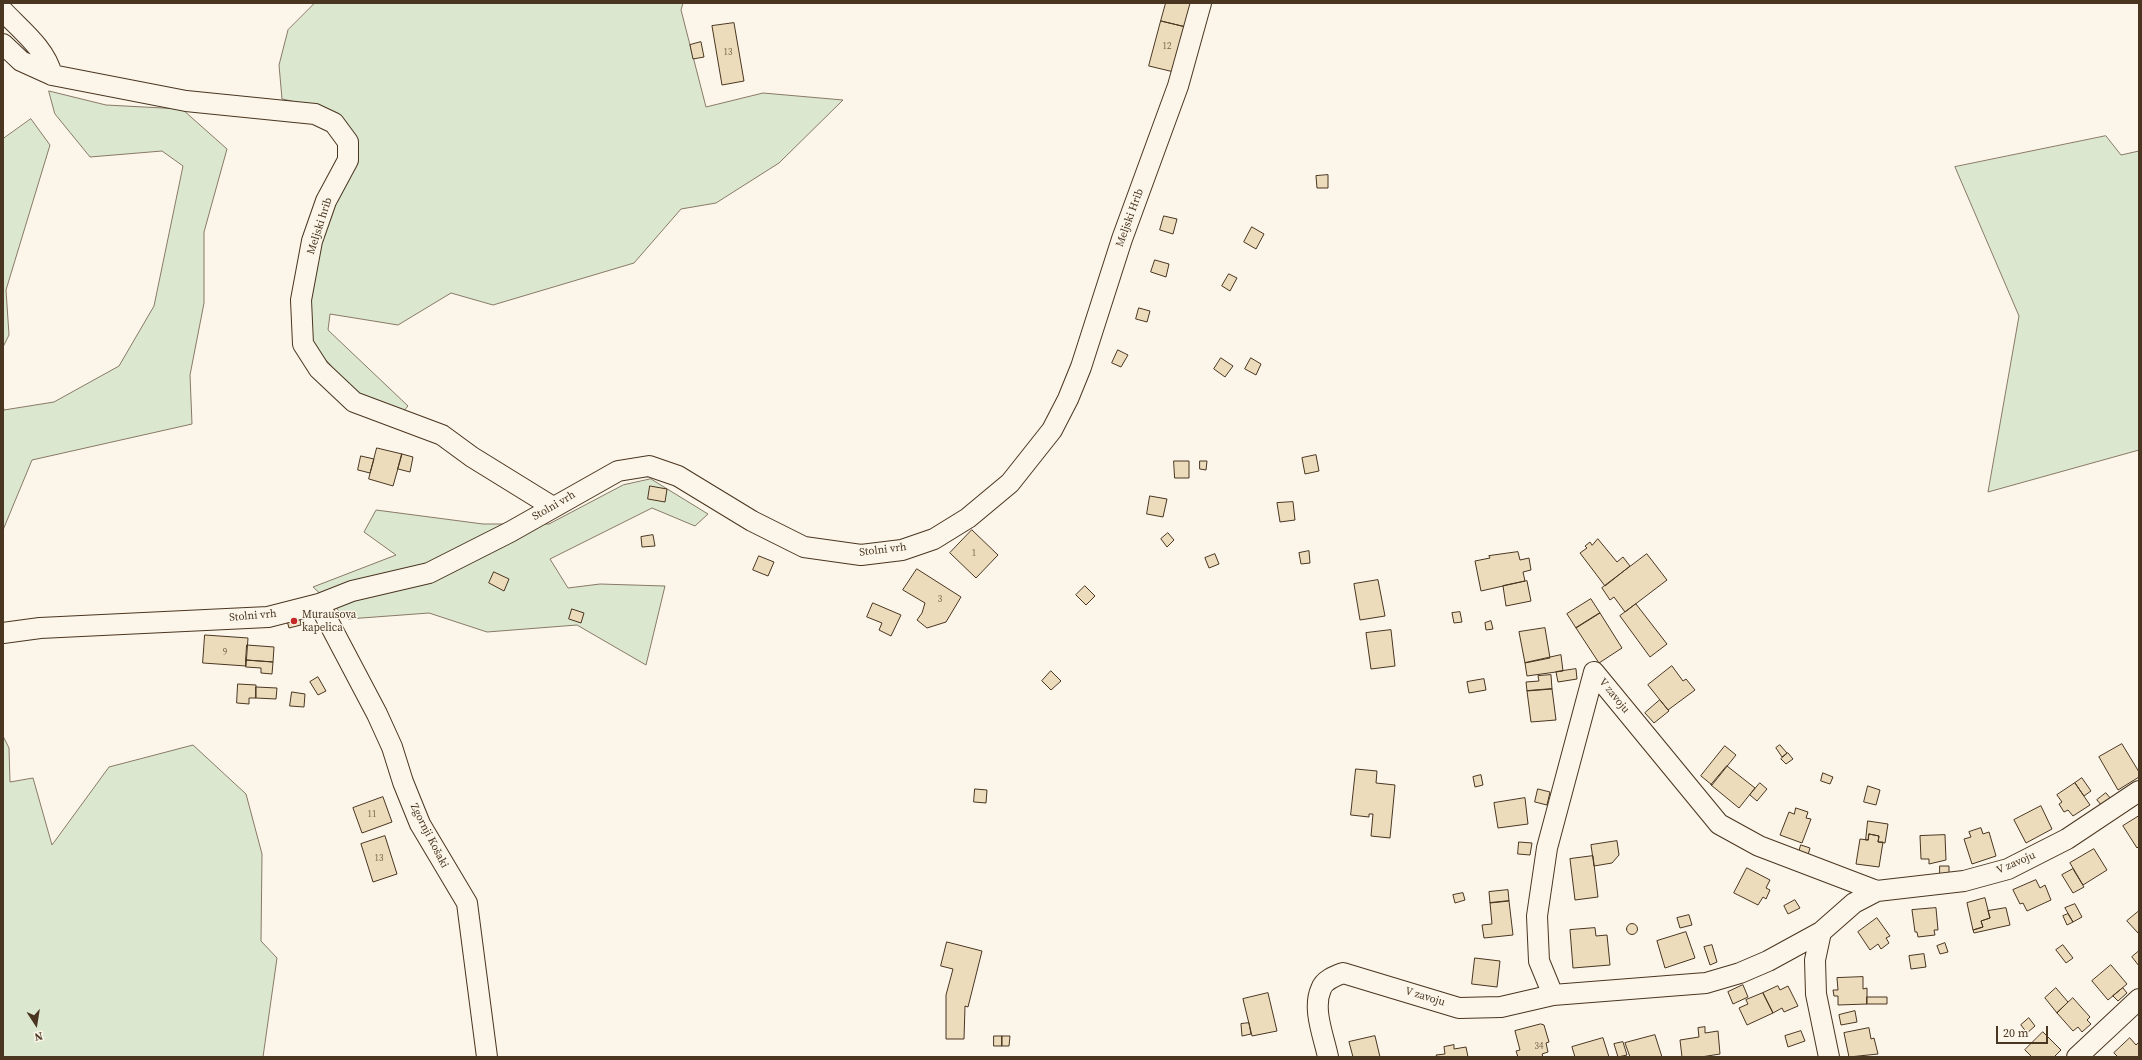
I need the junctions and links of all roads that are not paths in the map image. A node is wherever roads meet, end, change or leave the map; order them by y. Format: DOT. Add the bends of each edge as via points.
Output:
graph roads {
  1 [pos="1201,3"];
  2 [pos="3,11"];
  3 [pos="3,44"];
  4 [pos="52,75"];
  5 [pos="1052,430"];
  6 [pos="553,507"];
  7 [pos="319,604"];
  8 [pos="3,633"];
  9 [pos="2139,791"];
  10 [pos="1878,891"];
  11 [pos="1821,932"];
  12 [pos="1553,995"];
  13 [pos="2139,999"];
  14 [pos="487,1057"];
  15 [pos="1328,1057"];
  16 [pos="1829,1057"];
  17 [pos="2076,1057"];
  1 -- 5 [label="street, Meljski Hrib" via="1178,86 1122,240 1081,367"];
  2 -- 4 [label="street" via="37,47 50,64"];
  3 -- 4 [label="street, Meljski hrib" via="21,61"];
  4 -- 6 [label="street, Meljski hrib" via="186,102 315,114 334,123 348,142 348,160 326,201 312,240 301,300 304,344 319,369 354,402 442,435 472,457"];
  5 -- 6 [label="street, Stolni vrh" via="1010,482 968,518 934,539 902,550 861,555 804,547 752,521 678,476 649,466 618,471"];
  6 -- 7 [label="street, Stolni vrh" via="429,573 352,591"];
  7 -- 8 [label="street, Stolni vrh" via="268,617 48,627"];
  7 -- 14 [label="street, Zgornji Košaki" via="377,714 420,824 467,903"];
  9 -- 10 [label="street, V zavoju" via="2067,839 2008,869 1964,881"];
  10 -- 11 [label="street, V zavoju" via="1854,903"];
  10 -- 12 [label="street, V zavoju" via="1759,846 1719,824 1594,672 1547,848 1537,916 1540,961"];
  11 -- 12 [label="street, V zavoju" via="1768,961 1706,983"];
  11 -- 16 [label="street" via="1816,960 1816,994"];
  12 -- 15 [label="street, V zavoju" via="1501,1007 1459,1008 1342,973 1331,977 1321,988 1318,1006"];
  13 -- 17 [label="street"];
}
